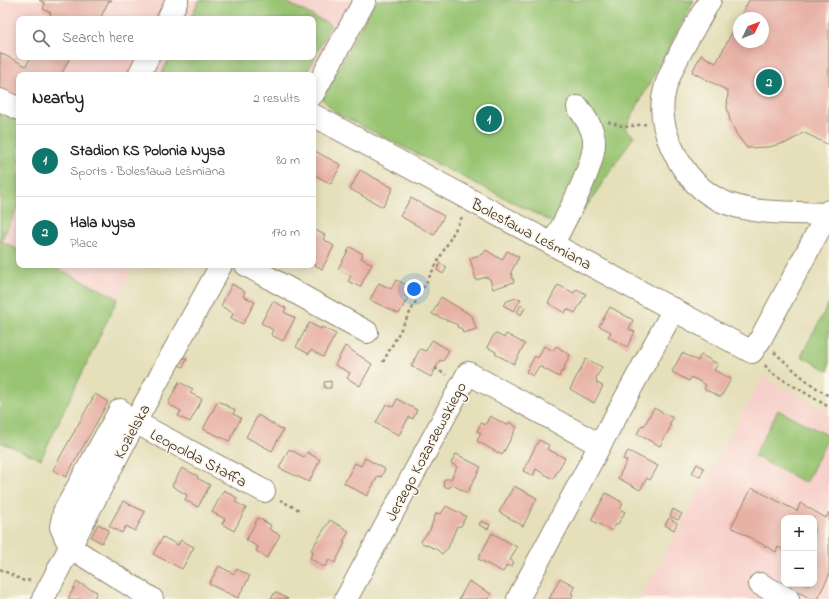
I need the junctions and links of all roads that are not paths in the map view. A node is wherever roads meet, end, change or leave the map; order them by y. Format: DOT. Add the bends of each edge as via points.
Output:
graph roads {
  1 [pos="177,0"];
  2 [pos="366,0"];
  3 [pos="710,0"];
  4 [pos="169,16"];
  5 [pos="146,60"];
  6 [pos="140,72"];
  7 [pos="316,89"];
  8 [pos="0,100"];
  9 [pos="578,107"];
  10 [pos="16,108"];
  11 [pos="316,117"];
  12 [pos="828,213"];
  13 [pos="553,244"];
  14 [pos="219,268"];
  15 [pos="251,268"];
  16 [pos="674,309"];
  17 [pos="367,332"];
  18 [pos="127,416"];
  19 [pos="600,445"];
  20 [pos="264,491"];
  21 [pos="70,548"];
  22 [pos="760,584"];
  23 [pos="43,599"];
  24 [pos="152,599"];
  25 [pos="346,599"];
  26 [pos="518,599"];
  27 [pos="788,599"];
  1 -- 4 [label="street"];
  2 -- 7 [label="street"];
  3 -- 12 [label="street" via="672,70 662,105 662,122 670,145 685,173 717,199 735,208 752,211"];
  5 -- 6 [label="street"];
  8 -- 10 [label="street"];
  9 -- 13 [label="street" via="594,139 592,161"];
  11 -- 13 [label="street, Bolesława Leśmiana"];
  12 -- 16 [label="street, Bolesława Leśmiana" via="756,346"];
  13 -- 16 [label="street, Bolesława Leśmiana"];
  14 -- 18 [label="street, Kozielska"];
  15 -- 17 [label="street"];
  16 -- 19 [label="street"];
  18 -- 20 [label="street, Leopolda Staffa"];
  18 -- 21 [label="street, Kozielska"];
  19 -- 25 [label="street, Jerzego Kozarzewskiego" via="468,373"];
  19 -- 26 [label="street"];
  21 -- 23 [label="street, Kozielska"];
  21 -- 24 [label="street"];
  22 -- 27 [label="street"];
}
